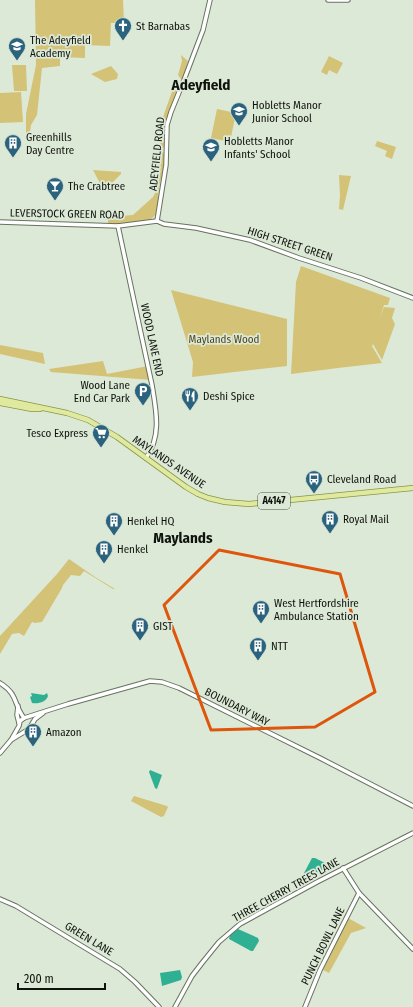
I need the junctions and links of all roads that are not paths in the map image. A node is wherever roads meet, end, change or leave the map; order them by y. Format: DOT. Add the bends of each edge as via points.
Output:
graph roads {
  1 [pos="210,0"];
  2 [pos="328,0"];
  3 [pos="348,0"];
  4 [pos="158,221"];
  5 [pos="0,222"];
  6 [pos="118,226"];
  7 [pos="413,298"];
  8 [pos="0,399"];
  9 [pos="0,403"];
  10 [pos="24,404"];
  11 [pos="41,408"];
  12 [pos="32,409"];
  13 [pos="146,458"];
  14 [pos="413,488"];
  15 [pos="0,683"];
  16 [pos="18,705"];
  17 [pos="44,712"];
  18 [pos="26,718"];
  19 [pos="19,724"];
  20 [pos="31,724"];
  21 [pos="26,730"];
  22 [pos="11,740"];
  23 [pos="0,753"];
  24 [pos="413,806"];
  25 [pos="413,833"];
  26 [pos="343,868"];
  27 [pos="359,893"];
  28 [pos="0,899"];
  29 [pos="413,949"];
  30 [pos="159,1007"];
  31 [pos="175,1007"];
  32 [pos="305,1007"];
  1 -- 4 [label="street, ADEYFIELD ROAD" via="203,30 167,125 166,165"];
  2 -- 3 [label="street"];
  4 -- 6 [label="street, LEVERSTOCK GREEN ROAD"];
  4 -- 7 [label="street, HIGH STREET GREEN" via="250,240"];
  5 -- 6 [label="street, LEVERSTOCK GREEN ROAD"];
  6 -- 13 [label="street, WOOD LANE END" via="152,385 157,421 153,447"];
  8 -- 10 [label="main road, MAYLANDS AVENUE / A4147"];
  9 -- 12 [label="main road, MAYLANDS AVENUE / A4147"];
  10 -- 11 [label="main road, MAYLANDS AVENUE / A4147"];
  10 -- 12 [label="main road"];
  11 -- 12 [label="main road, MAYLANDS AVENUE / A4147"];
  11 -- 13 [label="main road, MAYLANDS AVENUE / A4147" via="88,420"];
  13 -- 14 [label="main road, MAYLANDS AVENUE / A4147" via="198,494 232,503 249,504"];
  15 -- 16 [label="street" via="12,694"];
  16 -- 18 [label="street"];
  16 -- 19 [label="street"];
  17 -- 18 [label="street, BOUNDARY WAY"];
  17 -- 20 [label="street, BOUNDARY WAY"];
  17 -- 24 [label="street, BOUNDARY WAY" via="150,681 162,682 186,691"];
  18 -- 19 [label="street"];
  18 -- 20 [label="street"];
  19 -- 21 [label="street"];
  19 -- 22 [label="street"];
  20 -- 21 [label="street"];
  21 -- 22 [label="street"];
  22 -- 23 [label="street"];
  25 -- 26 [label="street, THREE CHERRY TREES LANE"];
  26 -- 27 [label="street"];
  26 -- 31 [label="street, THREE CHERRY TREES LANE" via="240,924 202,963"];
  27 -- 29 [label="street"];
  27 -- 32 [label="street, PUNCH BOWL LANE" via="320,970"];
  28 -- 30 [label="street, GREEN LANE" via="16,906 120,969"];
}
